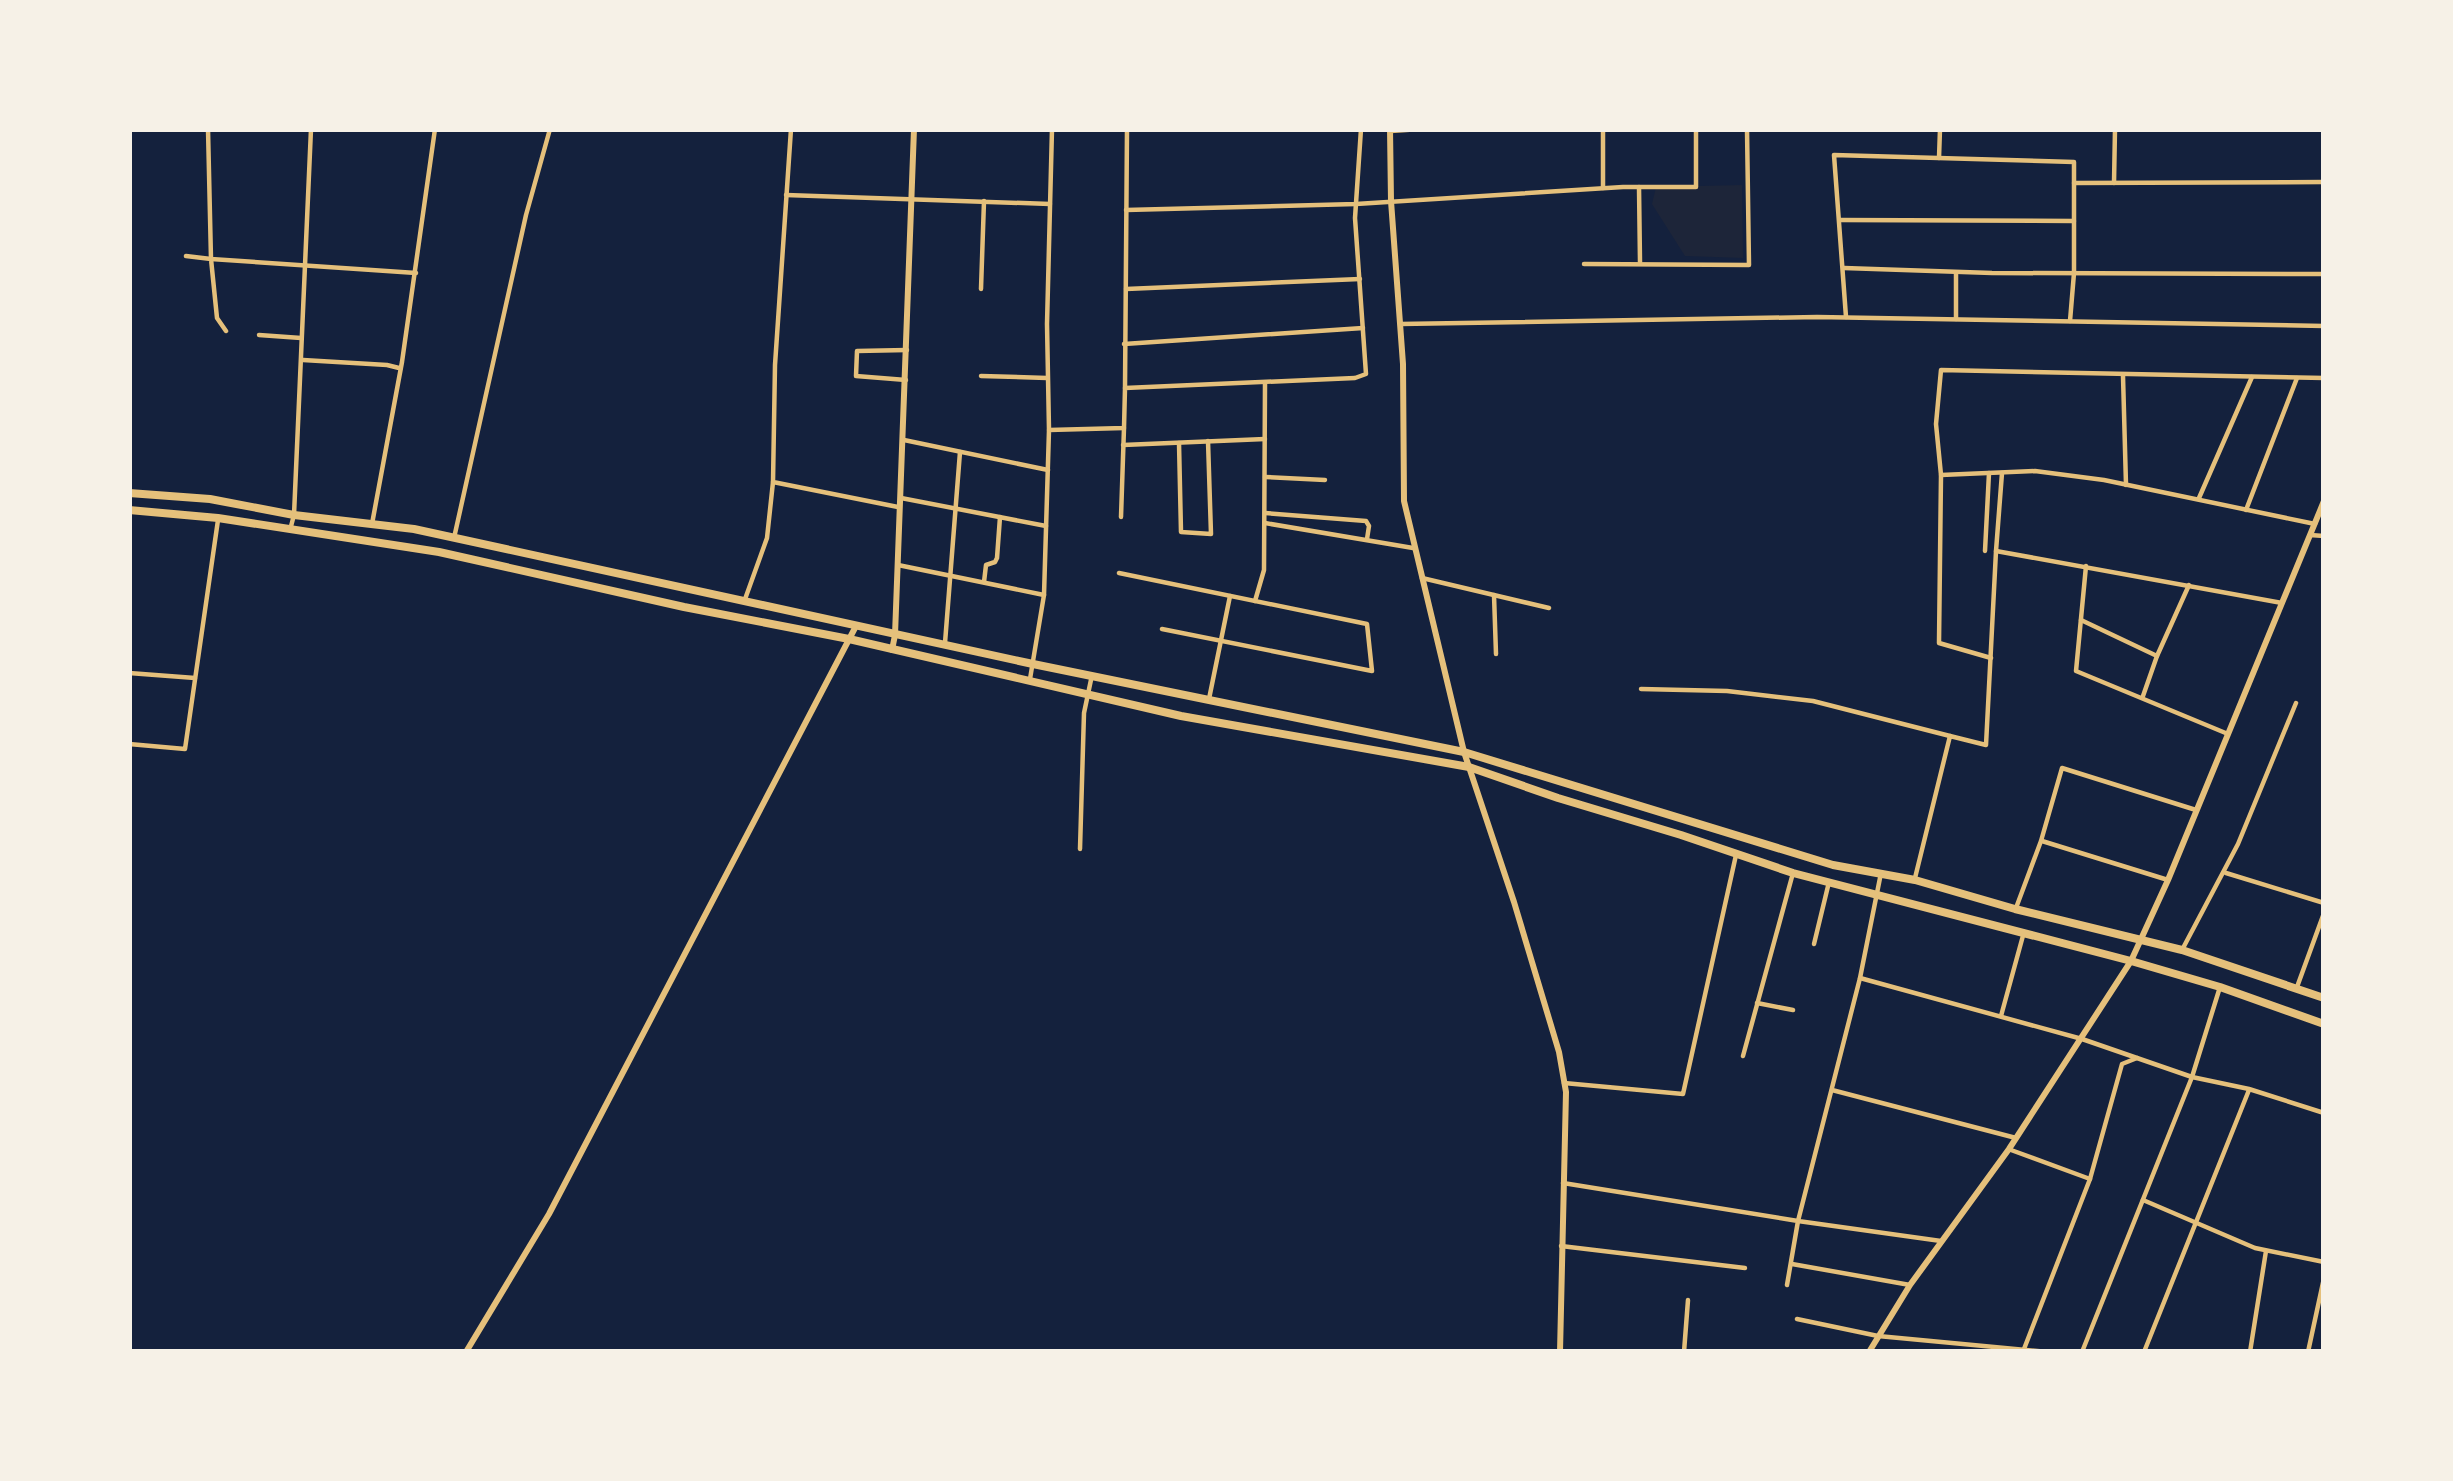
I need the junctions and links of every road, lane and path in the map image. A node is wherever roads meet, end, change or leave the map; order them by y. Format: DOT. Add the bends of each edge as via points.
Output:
graph roads {
  1 [pos="208,129"];
  2 [pos="311,129"];
  3 [pos="436,129"];
  4 [pos="550,129"];
  5 [pos="791,129"];
  6 [pos="914,129"];
  7 [pos="1052,129"];
  8 [pos="1127,129"];
  9 [pos="1361,129"];
  10 [pos="1421,129"];
  11 [pos="1603,129"];
  12 [pos="1696,129"];
  13 [pos="1747,129"];
  14 [pos="1940,129"];
  15 [pos="2115,129"];
  16 [pos="1390,130"];
  17 [pos="1939,158"];
  18 [pos="2324,182"];
  19 [pos="2074,183"];
  20 [pos="2114,183"];
  21 [pos="1639,187"];
  22 [pos="1603,188"];
  23 [pos="786,195"];
  24 [pos="911,199"];
  25 [pos="984,202"];
  26 [pos="1391,202"];
  27 [pos="1051,204"];
  28 [pos="1356,204"];
  29 [pos="1126,210"];
  30 [pos="1839,220"];
  31 [pos="2074,221"];
  32 [pos="185,256"];
  33 [pos="211,259"];
  34 [pos="1640,262"];
  35 [pos="1584,264"];
  36 [pos="305,265"];
  37 [pos="1842,268"];
  38 [pos="416,273"];
  39 [pos="1956,273"];
  40 [pos="2074,273"];
  41 [pos="2324,274"];
  42 [pos="1360,278"];
  43 [pos="981,289"];
  44 [pos="1125,289"];
  45 [pos="1846,317"];
  46 [pos="1956,320"];
  47 [pos="2070,321"];
  48 [pos="1400,324"];
  49 [pos="2324,326"];
  50 [pos="1363,328"];
  51 [pos="226,332"];
  52 [pos="259,335"];
  53 [pos="302,338"];
  54 [pos="1124,344"];
  55 [pos="907,350"];
  56 [pos="301,360"];
  57 [pos="399,368"];
  58 [pos="2123,374"];
  59 [pos="981,376"];
  60 [pos="2252,376"];
  61 [pos="1048,378"];
  62 [pos="2297,378"];
  63 [pos="2324,378"];
  64 [pos="906,380"];
  65 [pos="1265,384"];
  66 [pos="1125,388"];
  67 [pos="1124,428"];
  68 [pos="1049,430"];
  69 [pos="1265,439"];
  70 [pos="904,440"];
  71 [pos="1208,441"];
  72 [pos="1179,442"];
  73 [pos="1124,445"];
  74 [pos="960,452"];
  75 [pos="1048,470"];
  76 [pos="2002,472"];
  77 [pos="1989,473"];
  78 [pos="1941,475"];
  79 [pos="1265,477"];
  80 [pos="1325,480"];
  81 [pos="773,482"];
  82 [pos="2126,484"];
  83 [pos="129,493"];
  84 [pos="2198,500"];
  85 [pos="2324,501"];
  86 [pos="901,502"];
  87 [pos="956,508"];
  88 [pos="129,510"];
  89 [pos="2246,510"];
  90 [pos="1265,513"];
  91 [pos="294,514"];
  92 [pos="1000,517"];
  93 [pos="1121,517"];
  94 [pos="218,518"];
  95 [pos="1264,523"];
  96 [pos="371,524"];
  97 [pos="2314,524"];
  98 [pos="1046,526"];
  99 [pos="290,530"];
  100 [pos="2310,535"];
  101 [pos="2324,536"];
  102 [pos="454,538"];
  103 [pos="1367,541"];
  104 [pos="1415,549"];
  105 [pos="1985,551"];
  106 [pos="1996,551"];
  107 [pos="898,565"];
  108 [pos="2086,566"];
  109 [pos="1119,573"];
  110 [pos="950,575"];
  111 [pos="1422,578"];
  112 [pos="646,580"];
  113 [pos="984,582"];
  114 [pos="2189,586"];
  115 [pos="1044,595"];
  116 [pos="1494,595"];
  117 [pos="1231,596"];
  118 [pos="640,597"];
  119 [pos="744,602"];
  120 [pos="1255,602"];
  121 [pos="2282,603"];
  122 [pos="1550,608"];
  123 [pos="2080,620"];
  124 [pos="856,626"];
  125 [pos="1162,629"];
  126 [pos="895,635"];
  127 [pos="849,639"];
  128 [pos="1221,640"];
  129 [pos="945,645"];
  130 [pos="892,650"];
  131 [pos="1496,654"];
  132 [pos="2157,656"];
  133 [pos="1991,658"];
  134 [pos="1033,664"];
  135 [pos="129,673"];
  136 [pos="1092,675"];
  137 [pos="196,678"];
  138 [pos="1029,683"];
  139 [pos="1641,689"];
  140 [pos="1088,697"];
  141 [pos="2142,698"];
  142 [pos="1209,699"];
  143 [pos="2296,703"];
  144 [pos="2228,734"];
  145 [pos="1950,736"];
  146 [pos="129,744"];
  147 [pos="1464,752"];
  148 [pos="1469,766"];
  149 [pos="2196,810"];
  150 [pos="2041,841"];
  151 [pos="1080,849"];
  152 [pos="1736,855"];
  153 [pos="1881,872"];
  154 [pos="2224,872"];
  155 [pos="1793,873"];
  156 [pos="1915,880"];
  157 [pos="2168,880"];
  158 [pos="1829,882"];
  159 [pos="1877,893"];
  160 [pos="2324,903"];
  161 [pos="2015,909"];
  162 [pos="2324,913"];
  163 [pos="2024,932"];
  164 [pos="2139,940"];
  165 [pos="1814,944"];
  166 [pos="2182,950"];
  167 [pos="2131,961"];
  168 [pos="1860,978"];
  169 [pos="2220,987"];
  170 [pos="2296,988"];
  171 [pos="2324,998"];
  172 [pos="1756,1003"];
  173 [pos="1793,1010"];
  174 [pos="2001,1016"];
  175 [pos="2324,1024"];
  176 [pos="2082,1039"];
  177 [pos="1743,1056"];
  178 [pos="2137,1058"];
  179 [pos="2192,1077"];
  180 [pos="1564,1083"];
  181 [pos="2249,1089"];
  182 [pos="1832,1090"];
  183 [pos="2324,1113"];
  184 [pos="2016,1138"];
  185 [pos="2009,1149"];
  186 [pos="2090,1178"];
  187 [pos="1563,1183"];
  188 [pos="2143,1200"];
  189 [pos="1798,1221"];
  190 [pos="2194,1222"];
  191 [pos="1940,1241"];
  192 [pos="1561,1246"];
  193 [pos="2266,1251"];
  194 [pos="2324,1262"];
  195 [pos="1791,1264"];
  196 [pos="1745,1268"];
  197 [pos="2324,1278"];
  198 [pos="1787,1285"];
  199 [pos="1910,1285"];
  200 [pos="1688,1300"];
  201 [pos="1797,1319"];
  202 [pos="1878,1336"];
  203 [pos="2024,1349"];
  204 [pos="466,1352"];
  205 [pos="1560,1352"];
  206 [pos="1684,1352"];
  207 [pos="1869,1352"];
  208 [pos="2048,1352"];
  209 [pos="2082,1352"];
  210 [pos="2144,1352"];
  211 [pos="2250,1352"];
  212 [pos="2308,1352"];
  1 -- 33 [label="street"];
  2 -- 36 [label="street"];
  3 -- 38 [label="street"];
  4 -- 102 [label="street"];
  5 -- 23 [label="street"];
  6 -- 24 [label="street"];
  7 -- 27 [label="street"];
  8 -- 29 [label="street"];
  9 -- 28 [label="street"];
  10 -- 16 [label="street"];
  11 -- 22 [label="street"];
  12 -- 21 [label="street" via="1696,187"];
  13 -- 34 [label="street" via="1749,265"];
  14 -- 17 [label="street"];
  15 -- 20 [label="street"];
  16 -- 26 [label="street"];
  17 -- 19 [label="street" via="2074,162"];
  17 -- 30 [label="street" via="1834,155"];
  18 -- 20 [label="street"];
  19 -- 20 [label="street"];
  19 -- 31 [label="street"];
  21 -- 22 [label="street"];
  21 -- 34 [label="street"];
  22 -- 26 [label="street"];
  23 -- 24 [label="street"];
  23 -- 81 [label="street"];
  24 -- 25 [label="street"];
  24 -- 55 [label="street"];
  25 -- 27 [label="street"];
  25 -- 43 [label="street"];
  26 -- 28 [label="street"];
  26 -- 48 [label="street"];
  27 -- 61 [label="street"];
  28 -- 29 [label="street"];
  28 -- 42 [label="street"];
  29 -- 44 [label="street"];
  30 -- 31 [label="street"];
  30 -- 37 [label="street"];
  31 -- 40 [label="street"];
  32 -- 33 [label="street"];
  33 -- 36 [label="street"];
  33 -- 51 [label="street"];
  34 -- 35 [label="street"];
  36 -- 38 [label="street"];
  36 -- 53 [label="street"];
  37 -- 39 [label="street"];
  37 -- 45 [label="street"];
  38 -- 57 [label="street"];
  39 -- 40 [label="street"];
  39 -- 46 [label="street"];
  40 -- 41 [label="street"];
  40 -- 47 [label="street"];
  42 -- 44 [label="street"];
  42 -- 50 [label="street"];
  44 -- 54 [label="street"];
  45 -- 46 [label="street"];
  45 -- 48 [label="street"];
  46 -- 47 [label="street"];
  47 -- 49 [label="street"];
  48 -- 104 [label="street" via="1404,501"];
  50 -- 54 [label="street"];
  50 -- 65 [label="street" via="1366,374"];
  52 -- 53 [label="street"];
  53 -- 56 [label="street"];
  54 -- 66 [label="street"];
  55 -- 64 [label="street"];
  55 -- 64 [label="street" via="857,350 856,363 856,376"];
  56 -- 57 [label="street"];
  56 -- 91 [label="street"];
  57 -- 96 [label="street"];
  58 -- 60 [label="street"];
  58 -- 78 [label="street" via="1941,370"];
  58 -- 82 [label="street"];
  59 -- 61 [label="street"];
  60 -- 62 [label="street"];
  60 -- 84 [label="street"];
  61 -- 68 [label="street"];
  62 -- 63 [label="street"];
  62 -- 89 [label="street"];
  64 -- 70 [label="street"];
  65 -- 66 [label="street"];
  65 -- 69 [label="street"];
  66 -- 67 [label="street"];
  67 -- 68 [label="street"];
  67 -- 73 [label="street"];
  68 -- 75 [label="street"];
  69 -- 71 [label="street"];
  69 -- 79 [label="street"];
  70 -- 74 [label="street"];
  70 -- 86 [label="street"];
  71 -- 72 [label="street"];
  71 -- 72 [label="street" via="1211,534 1181,532"];
  72 -- 73 [label="street"];
  73 -- 93 [label="street"];
  74 -- 75 [label="street"];
  74 -- 87 [label="street"];
  75 -- 98 [label="street"];
  76 -- 77 [label="street"];
  76 -- 82 [label="street"];
  76 -- 106 [label="street"];
  77 -- 78 [label="street"];
  77 -- 105 [label="street"];
  78 -- 133 [label="street" via="1940,643"];
  79 -- 80 [label="street"];
  79 -- 90 [label="street"];
  81 -- 86 [label="street"];
  81 -- 119 [label="street" via="766,538"];
  82 -- 84 [label="street"];
  83 -- 91 [label="main road"];
  84 -- 89 [label="street"];
  85 -- 97 [label="street"];
  86 -- 87 [label="street"];
  86 -- 107 [label="street"];
  87 -- 92 [label="street"];
  87 -- 110 [label="street"];
  88 -- 94 [label="main road"];
  89 -- 97 [label="street"];
  90 -- 95 [label="street"];
  90 -- 103 [label="street" via="1366,521"];
  91 -- 96 [label="main road"];
  91 -- 99 [label="street"];
  92 -- 98 [label="street"];
  92 -- 113 [label="street" via="997,558 986,565"];
  94 -- 99 [label="main road"];
  94 -- 137 [label="street"];
  95 -- 103 [label="street"];
  95 -- 120 [label="street"];
  96 -- 102 [label="main road"];
  97 -- 100 [label="street"];
  98 -- 115 [label="street"];
  99 -- 118 [label="main road" via="439,552"];
  100 -- 101 [label="street"];
  100 -- 121 [label="street"];
  102 -- 112 [label="main road"];
  103 -- 104 [label="street"];
  104 -- 111 [label="street"];
  106 -- 108 [label="street"];
  106 -- 133 [label="street"];
  107 -- 110 [label="street"];
  107 -- 126 [label="street"];
  108 -- 114 [label="street"];
  108 -- 123 [label="street"];
  109 -- 117 [label="street"];
  110 -- 113 [label="street"];
  110 -- 129 [label="street"];
  111 -- 116 [label="street"];
  111 -- 147 [label="street"];
  112 -- 118 [label="main road"];
  112 -- 119 [label="main road"];
  113 -- 115 [label="street"];
  114 -- 121 [label="street"];
  114 -- 132 [label="street"];
  115 -- 134 [label="street"];
  116 -- 122 [label="street"];
  116 -- 131 [label="street"];
  117 -- 120 [label="street"];
  117 -- 128 [label="street"];
  118 -- 127 [label="main road"];
  119 -- 124 [label="main road"];
  120 -- 128 [label="street" via="1367,624 1372,671"];
  121 -- 144 [label="street"];
  123 -- 132 [label="street"];
  123 -- 141 [label="street" via="2076,671"];
  124 -- 126 [label="main road"];
  124 -- 127 [label="street"];
  125 -- 128 [label="street"];
  126 -- 129 [label="main road"];
  126 -- 130 [label="street"];
  127 -- 130 [label="main road"];
  127 -- 204 [label="street" via="549,1214"];
  128 -- 142 [label="street"];
  129 -- 134 [label="main road"];
  130 -- 138 [label="main road"];
  132 -- 141 [label="street"];
  133 -- 145 [label="street" via="1986,745"];
  134 -- 136 [label="main road"];
  134 -- 138 [label="street"];
  135 -- 137 [label="street"];
  136 -- 140 [label="street"];
  136 -- 142 [label="main road"];
  137 -- 146 [label="street" via="185,749"];
  138 -- 140 [label="main road"];
  139 -- 145 [label="street" via="1813,701"];
  140 -- 148 [label="main road"];
  140 -- 151 [label="street"];
  141 -- 144 [label="street"];
  142 -- 147 [label="main road"];
  143 -- 154 [label="street"];
  144 -- 149 [label="street"];
  145 -- 156 [label="street"];
  147 -- 148 [label="street"];
  147 -- 153 [label="main road" via="1760,844"];
  148 -- 152 [label="main road"];
  148 -- 180 [label="street"];
  149 -- 150 [label="street" via="2062,768"];
  149 -- 157 [label="street"];
  150 -- 157 [label="street"];
  150 -- 161 [label="street"];
  152 -- 155 [label="main road"];
  152 -- 180 [label="street" via="1683,1094"];
  153 -- 156 [label="main road"];
  153 -- 159 [label="street"];
  154 -- 160 [label="street"];
  154 -- 166 [label="street"];
  155 -- 158 [label="main road"];
  155 -- 172 [label="street"];
  156 -- 161 [label="main road"];
  157 -- 164 [label="street"];
  158 -- 159 [label="main road"];
  158 -- 165 [label="street"];
  159 -- 163 [label="main road"];
  159 -- 168 [label="street"];
  161 -- 164 [label="main road"];
  162 -- 170 [label="street"];
  163 -- 167 [label="main road"];
  163 -- 174 [label="street"];
  164 -- 166 [label="main road"];
  164 -- 167 [label="street"];
  166 -- 170 [label="main road"];
  167 -- 169 [label="main road"];
  167 -- 176 [label="street"];
  168 -- 174 [label="street"];
  168 -- 182 [label="street"];
  169 -- 175 [label="main road"];
  169 -- 179 [label="street"];
  170 -- 171 [label="main road"];
  172 -- 173 [label="street"];
  172 -- 177 [label="street"];
  174 -- 176 [label="street"];
  176 -- 178 [label="street"];
  176 -- 184 [label="street"];
  178 -- 179 [label="street"];
  178 -- 186 [label="street" via="2122,1064"];
  179 -- 181 [label="street"];
  179 -- 188 [label="street"];
  180 -- 187 [label="street"];
  181 -- 183 [label="street"];
  181 -- 190 [label="street"];
  182 -- 184 [label="street"];
  182 -- 189 [label="street"];
  184 -- 185 [label="street"];
  185 -- 186 [label="street"];
  185 -- 191 [label="street"];
  186 -- 203 [label="street"];
  187 -- 189 [label="street"];
  187 -- 192 [label="street"];
  188 -- 190 [label="street"];
  188 -- 209 [label="street"];
  189 -- 191 [label="street"];
  189 -- 195 [label="street"];
  190 -- 193 [label="street"];
  190 -- 210 [label="street"];
  191 -- 199 [label="street"];
  192 -- 196 [label="street"];
  192 -- 205 [label="street"];
  193 -- 194 [label="street"];
  193 -- 211 [label="street"];
  195 -- 198 [label="street"];
  195 -- 199 [label="street"];
  197 -- 212 [label="street"];
  199 -- 202 [label="street"];
  200 -- 206 [label="street"];
  201 -- 202 [label="street"];
  202 -- 203 [label="street"];
  202 -- 207 [label="street"];
  203 -- 208 [label="street"];
}
